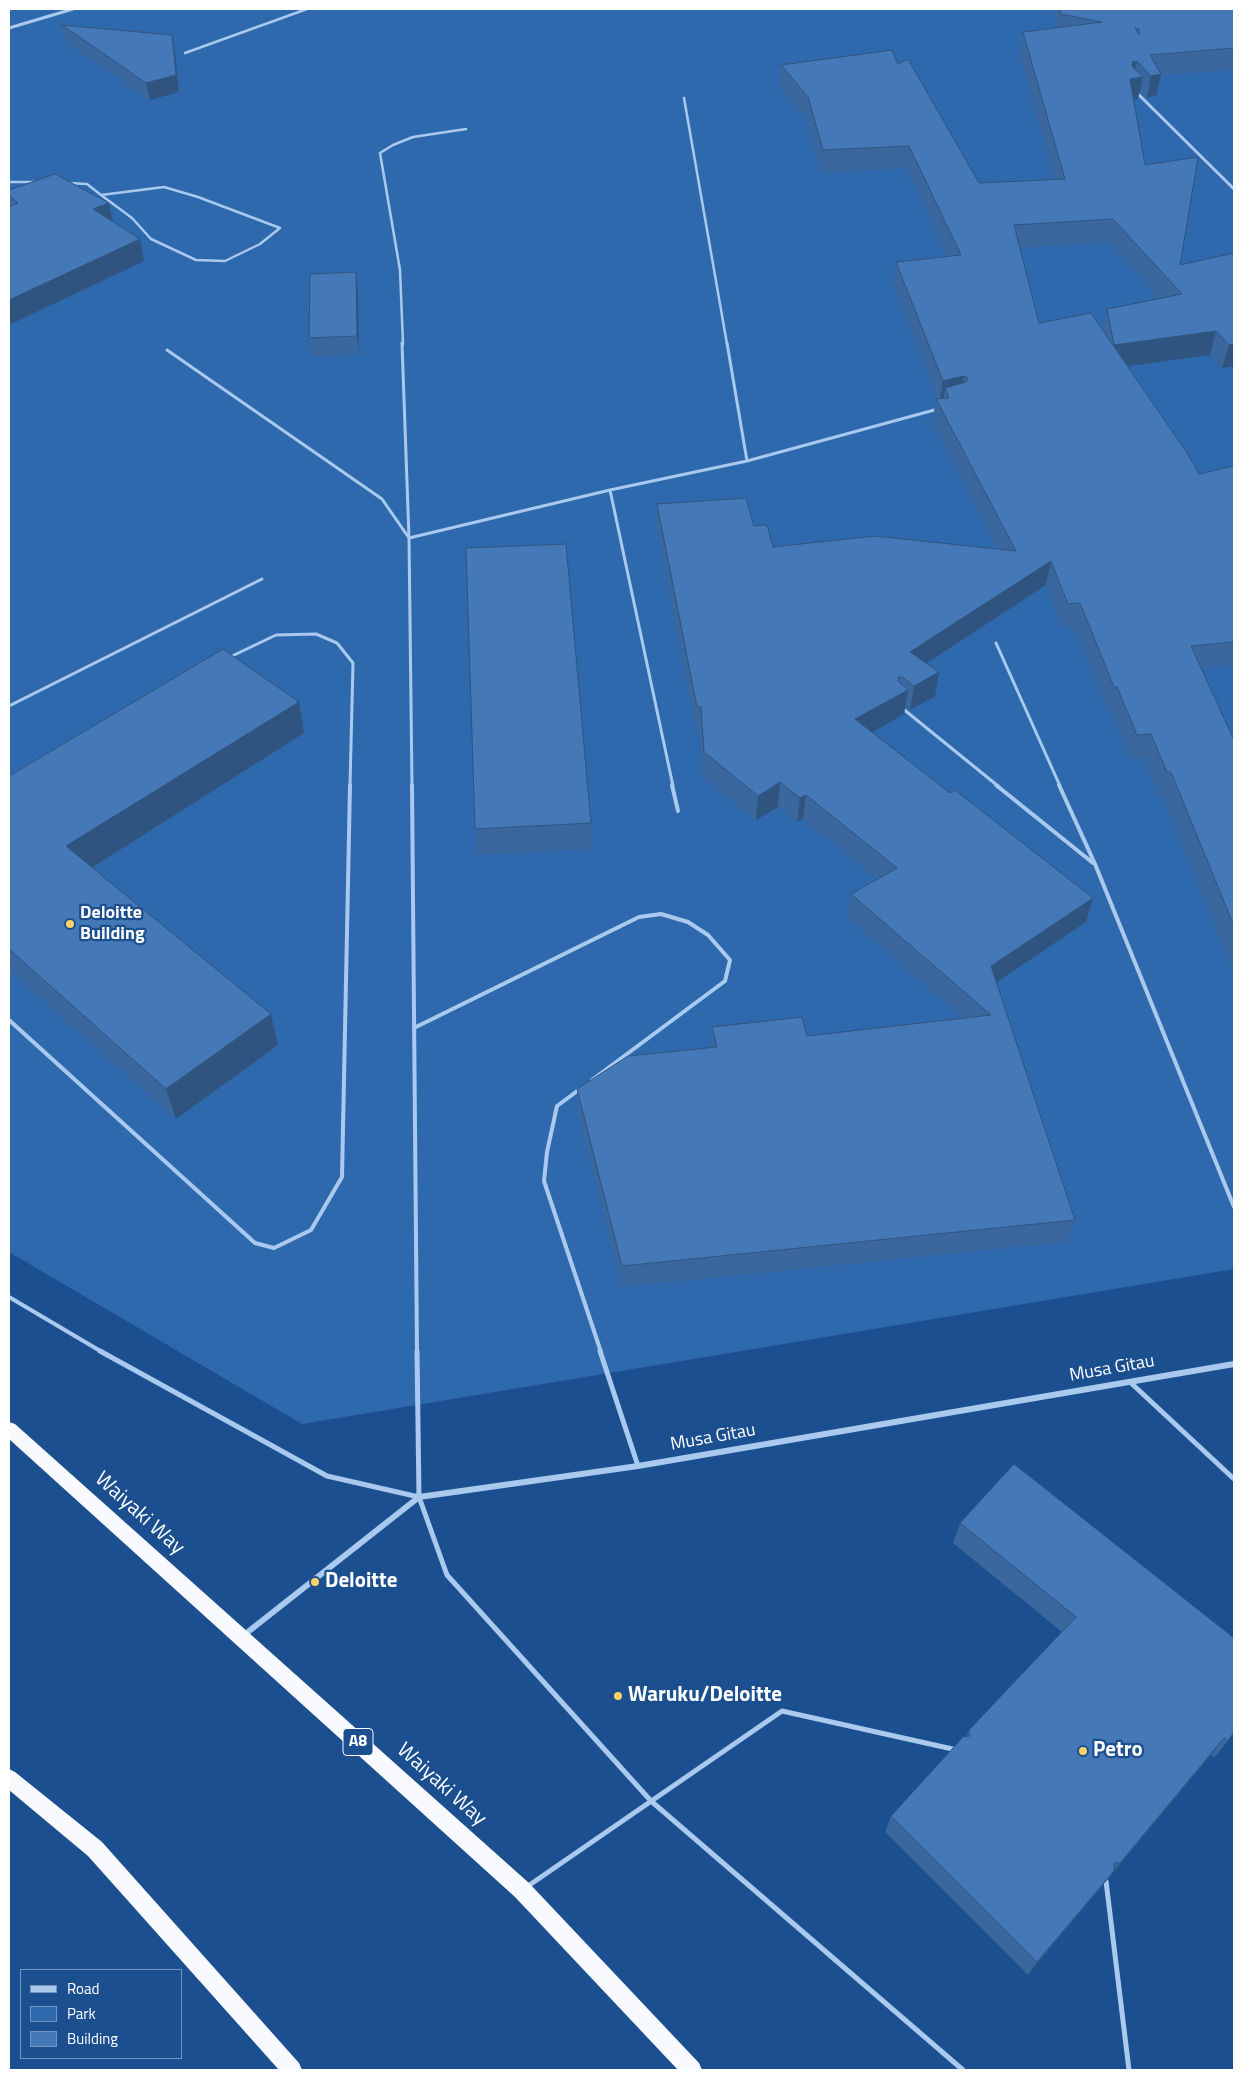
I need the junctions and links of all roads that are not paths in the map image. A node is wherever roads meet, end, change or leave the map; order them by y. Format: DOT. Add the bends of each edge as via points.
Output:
graph roads {
  1 [pos="73,9"];
  2 [pos="307,9"];
  3 [pos="9,28"];
  4 [pos="185,53"];
  5 [pos="1130,86"];
  6 [pos="684,98"];
  7 [pos="466,129"];
  8 [pos="9,182"];
  9 [pos="38,183"];
  10 [pos="67,183"];
  11 [pos="1234,189"];
  12 [pos="102,195"];
  13 [pos="167,350"];
  14 [pos="943,408"];
  15 [pos="747,461"];
  16 [pos="610,490"];
  17 [pos="409,538"];
  18 [pos="262,579"];
  19 [pos="996,643"];
  20 [pos="226,659"];
  21 [pos="897,704"];
  22 [pos="9,706"];
  23 [pos="678,811"];
  24 [pos="1095,864"];
  25 [pos="9,1020"];
  26 [pos="414,1028"];
  27 [pos="1234,1207"];
  28 [pos="9,1297"];
  29 [pos="1234,1364"];
  30 [pos="1130,1381"];
  31 [pos="9,1429"];
  32 [pos="638,1466"];
  33 [pos="1234,1479"];
  34 [pos="419,1497"];
  35 [pos="242,1637"];
  36 [pos="958,1751"];
  37 [pos="9,1778"];
  38 [pos="651,1801"];
  39 [pos="1106,1881"];
  40 [pos="522,1890"];
  41 [pos="292,2070"];
  42 [pos="692,2070"];
  43 [pos="963,2070"];
  44 [pos="1129,2070"];
  1 -- 3 [label="street"];
  2 -- 4 [label="lane"];
  5 -- 11 [label="street"];
  6 -- 15 [label="lane"];
  7 -- 17 [label="lane" via="413,137 380,153 400,270"];
  8 -- 9 [label="lane"];
  10 -- 12 [label="lane" via="87,184"];
  12 -- 12 [label="lane" via="132,218 151,239 196,260 225,261 260,244 280,228 164,187"];
  13 -- 17 [label="lane" via="382,500"];
  14 -- 15 [label="lane"];
  15 -- 16 [label="lane"];
  16 -- 17 [label="lane"];
  16 -- 23 [label="lane"];
  17 -- 26 [label="lane"];
  18 -- 22 [label="lane"];
  19 -- 24 [label="lane"];
  20 -- 25 [label="lane" via="276,635 316,634 337,643 353,663 342,1177 311,1230 274,1248 255,1243"];
  21 -- 24 [label="lane"];
  24 -- 27 [label="lane"];
  26 -- 32 [label="lane" via="639,917 660,914 688,922 708,935 730,960 724,981 557,1106 547,1152 544,1181"];
  26 -- 34 [label="lane"];
  28 -- 34 [label="lane" via="327,1476"];
  29 -- 30 [label="street, Musa Gitau"];
  30 -- 32 [label="street, Musa Gitau"];
  30 -- 33 [label="lane"];
  31 -- 35 [label="highway, Waiyaki Way / A8"];
  32 -- 34 [label="street, Musa Gitau"];
  34 -- 35 [label="street"];
  34 -- 38 [label="lane" via="447,1575"];
  35 -- 40 [label="highway, Waiyaki Way / A8"];
  36 -- 38 [label="lane" via="782,1711"];
  37 -- 41 [label="highway" via="95,1849"];
  38 -- 40 [label="lane"];
  38 -- 43 [label="lane"];
  39 -- 44 [label="lane"];
  40 -- 42 [label="highway, Waiyaki Way / A8"];
}
